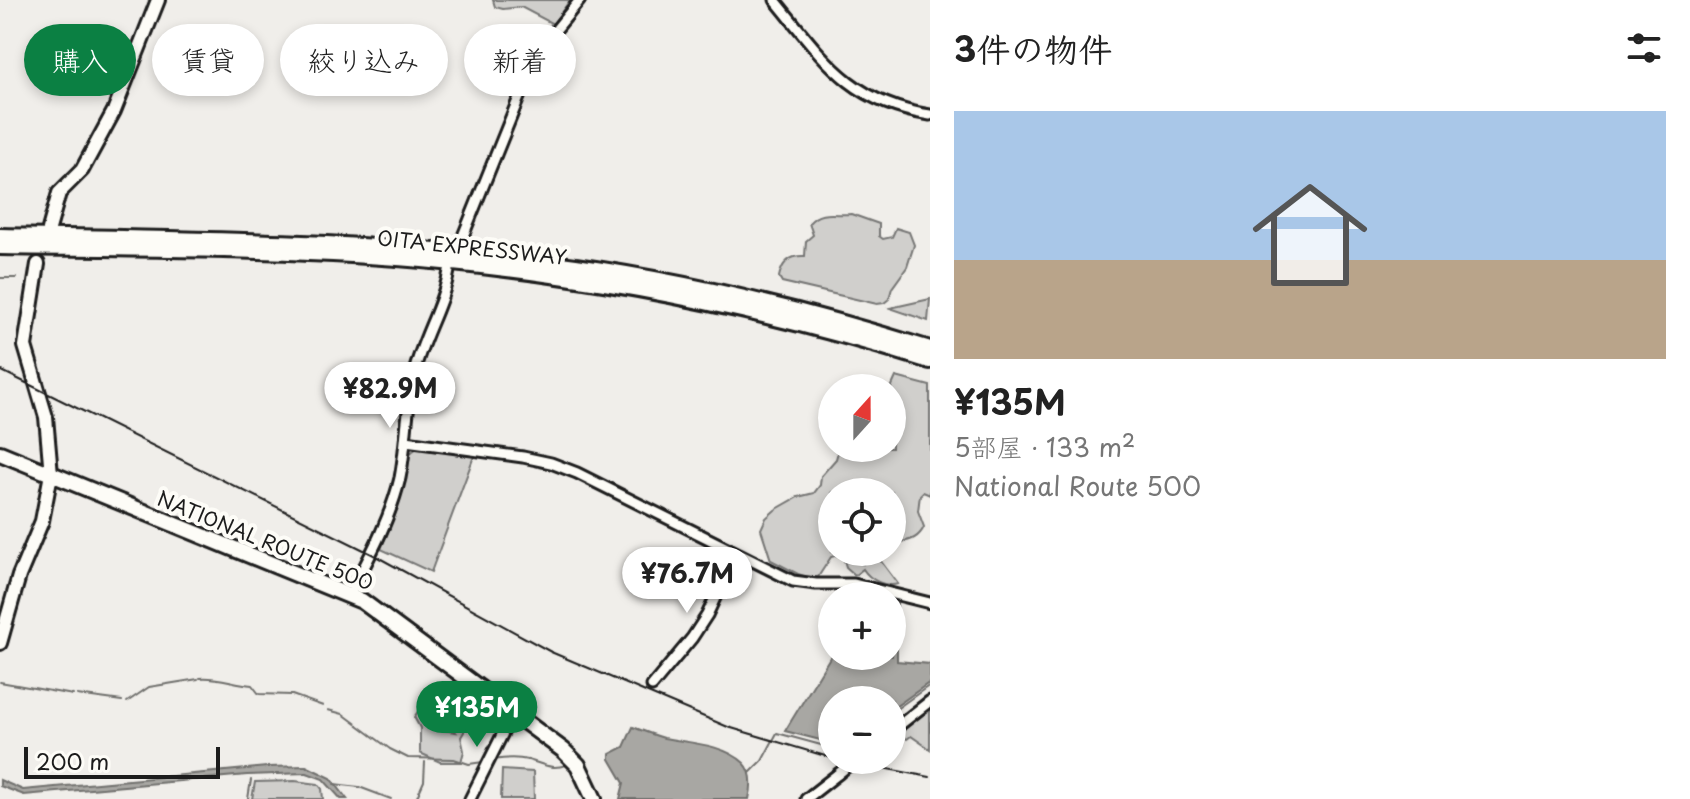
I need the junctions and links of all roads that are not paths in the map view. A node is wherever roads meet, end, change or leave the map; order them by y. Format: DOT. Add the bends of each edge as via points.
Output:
graph roads {
  1 [pos="158,0"];
  2 [pos="580,0"];
  3 [pos="775,0"];
  4 [pos="930,115"];
  5 [pos="49,229"];
  6 [pos="0,236"];
  7 [pos="459,246"];
  8 [pos="0,247"];
  9 [pos="161,249"];
  10 [pos="0,256"];
  11 [pos="38,264"];
  12 [pos="449,271"];
  13 [pos="930,349"];
  14 [pos="930,361"];
  15 [pos="406,441"];
  16 [pos="0,453"];
  17 [pos="51,474"];
  18 [pos="736,553"];
  19 [pos="349,596"];
  20 [pos="930,603"];
  21 [pos="0,643"];
  22 [pos="652,686"];
  23 [pos="930,701"];
  24 [pos="513,713"];
  25 [pos="906,720"];
  26 [pos="838,774"];
  27 [pos="470,799"];
  28 [pos="594,799"];
  29 [pos="806,799"];
  1 -- 5 [label="main road" via="114,111 82,170 59,193"];
  2 -- 7 [label="street" via="537,53"];
  3 -- 4 [label="street" via="846,81 880,102"];
  6 -- 13 [label="highway, OITA EXPRESSWAY" via="334,243 548,262 796,310"];
  8 -- 9 [label="highway, OITA EXPRESSWAY"];
  9 -- 10 [label="highway"];
  9 -- 14 [label="highway, OITA EXPRESSWAY" via="333,254 547,274 709,302"];
  11 -- 17 [label="main road" via="25,346 46,417"];
  12 -- 15 [label="street" via="415,369"];
  15 -- 18 [label="street" via="551,463"];
  15 -- 19 [label="street" via="391,506"];
  16 -- 17 [label="highway, NATIONAL ROUTE 500"];
  17 -- 19 [label="highway, NATIONAL ROUTE 500"];
  17 -- 21 [label="main road" via="42,521"];
  18 -- 20 [label="street" via="802,583 854,584"];
  18 -- 22 [label="street" via="707,615"];
  19 -- 24 [label="highway, NATIONAL ROUTE 500" via="380,612"];
  23 -- 25 [label="street"];
  24 -- 27 [label="street"];
  24 -- 28 [label="highway, NATIONAL ROUTE 500" via="578,765"];
  26 -- 29 [label="street, bridge"];
}
